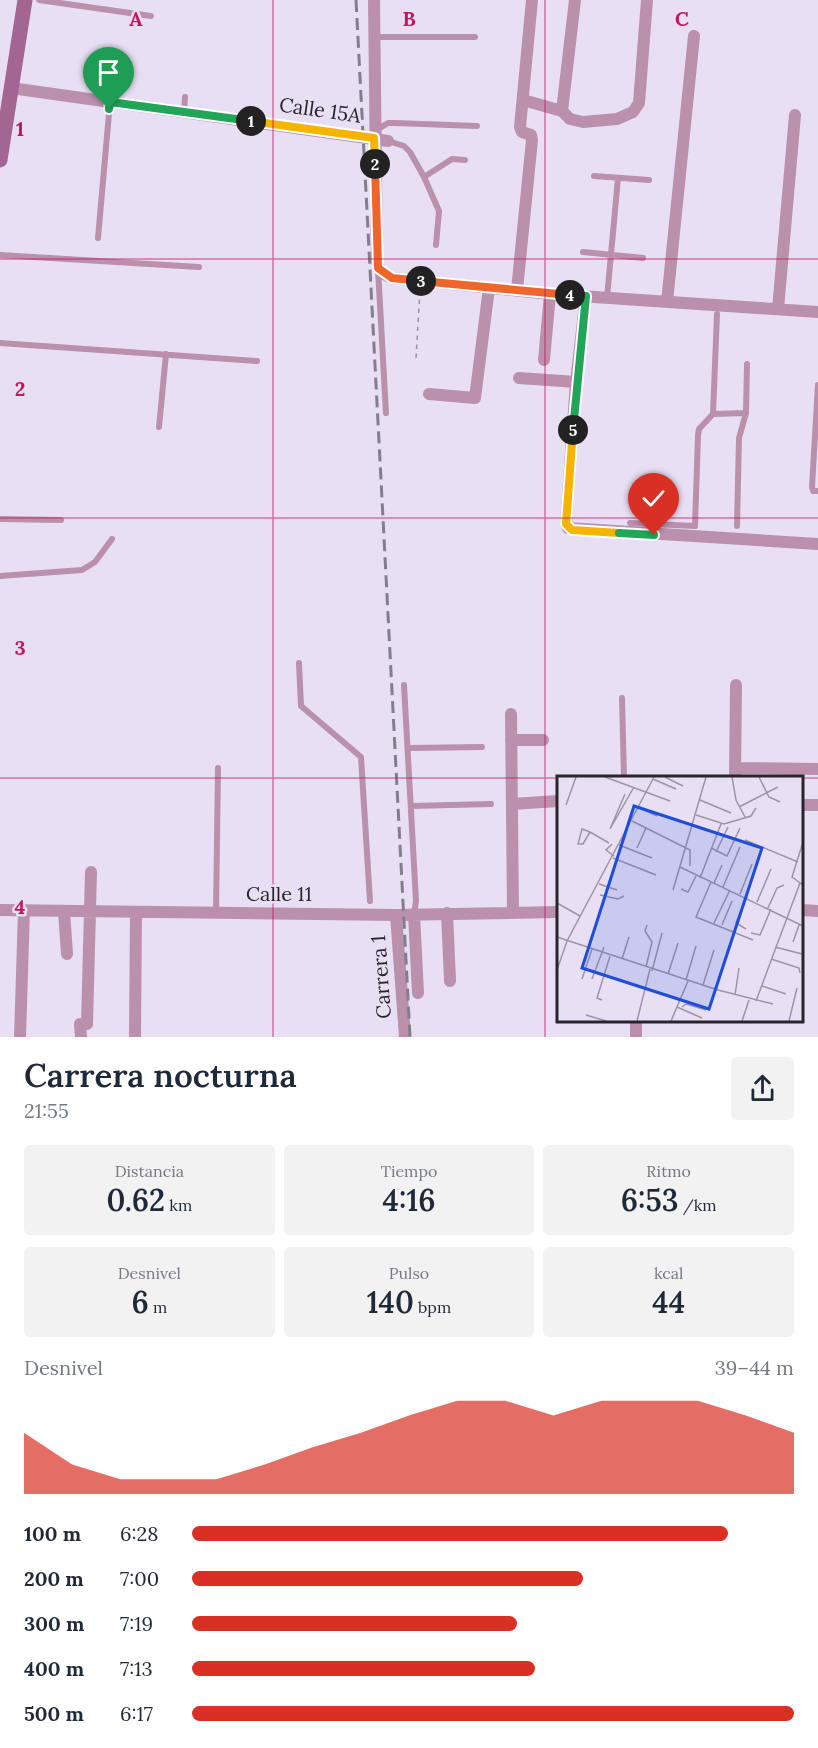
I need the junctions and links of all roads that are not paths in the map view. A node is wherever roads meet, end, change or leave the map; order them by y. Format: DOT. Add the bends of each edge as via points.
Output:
graph roads {
  1 [pos="25,0"];
  2 [pos="39,0"];
  3 [pos="374,0"];
  4 [pos="532,0"];
  5 [pos="575,0"];
  6 [pos="647,0"];
  7 [pos="151,15"];
  8 [pos="694,36"];
  9 [pos="374,37"];
  10 [pos="475,37"];
  11 [pos="11,88"];
  12 [pos="185,97"];
  13 [pos="523,100"];
  14 [pos="110,102"];
  15 [pos="561,111"];
  16 [pos="184,112"];
  17 [pos="795,115"];
  18 [pos="477,126"];
  19 [pos="374,135"];
  20 [pos="388,141"];
  21 [pos="0,160"];
  22 [pos="465,160"];
  23 [pos="594,176"];
  24 [pos="424,177"];
  25 [pos="618,178"];
  26 [pos="649,180"];
  27 [pos="98,237"];
  28 [pos="436,244"];
  29 [pos="584,252"];
  30 [pos="0,255"];
  31 [pos="611,256"];
  32 [pos="642,258"];
  33 [pos="199,267"];
  34 [pos="378,268"];
  35 [pos="489,288"];
  36 [pos="518,290"];
  37 [pos="550,294"];
  38 [pos="586,296"];
  39 [pos="607,298"];
  40 [pos="667,302"];
  41 [pos="778,309"];
  42 [pos="717,310"];
  43 [pos="818,312"];
  44 [pos="0,343"];
  45 [pos="166,354"];
  46 [pos="544,360"];
  47 [pos="257,361"];
  48 [pos="747,364"];
  49 [pos="519,378"];
  50 [pos="576,382"];
  51 [pos="818,385"];
  52 [pos="429,394"];
  53 [pos="386,413"];
  54 [pos="746,413"];
  55 [pos="713,414"];
  56 [pos="159,427"];
  57 [pos="818,491"];
  58 [pos="0,519"];
  59 [pos="61,520"];
  60 [pos="630,523"];
  61 [pos="737,526"];
  62 [pos="112,538"];
  63 [pos="818,544"];
  64 [pos="0,576"];
  65 [pos="299,663"];
  66 [pos="404,685"];
  67 [pos="736,685"];
  68 [pos="622,698"];
  69 [pos="511,714"];
  70 [pos="511,740"];
  71 [pos="543,740"];
  72 [pos="482,747"];
  73 [pos="409,748"];
  74 [pos="218,768"];
  75 [pos="818,769"];
  76 [pos="735,773"];
  77 [pos="624,776"];
  78 [pos="557,801"];
  79 [pos="491,804"];
  80 [pos="512,804"];
  81 [pos="412,806"];
  82 [pos="91,872"];
  83 [pos="370,908"];
  84 [pos="0,910"];
  85 [pos="24,910"];
  86 [pos="64,911"];
  87 [pos="88,911"];
  88 [pos="513,911"];
  89 [pos="139,912"];
  90 [pos="557,912"];
  91 [pos="447,913"];
  92 [pos="216,914"];
  93 [pos="414,914"];
  94 [pos="396,915"];
  95 [pos="67,954"];
  96 [pos="450,981"];
  97 [pos="418,993"];
  98 [pos="20,1037"];
  99 [pos="81,1037"];
  100 [pos="135,1037"];
  101 [pos="143,1037"];
  102 [pos="405,1037"];
  1 -- 11 [label="main road"];
  2 -- 7 [label="lane"];
  3 -- 9 [label="street"];
  4 -- 13 [label="street"];
  5 -- 15 [label="street"];
  6 -- 15 [label="street" via="639,103 633,112 583,122 570,119"];
  8 -- 40 [label="street"];
  9 -- 10 [label="lane"];
  9 -- 19 [label="street"];
  11 -- 14 [label="street, Calle 15A"];
  11 -- 21 [label="main road"];
  12 -- 16 [label="lane"];
  13 -- 15 [label="street"];
  13 -- 36 [label="street" via="521,130 531,135 532,140"];
  14 -- 16 [label="street, Calle 15A"];
  14 -- 27 [label="lane"];
  16 -- 19 [label="street, Calle 15A"];
  17 -- 41 [label="street"];
  18 -- 19 [label="lane" via="388,123"];
  19 -- 20 [label="street, Calle 15A"];
  19 -- 34 [label="street"];
  20 -- 24 [label="lane" via="404,146"];
  22 -- 24 [label="lane" via="452,159"];
  23 -- 25 [label="lane"];
  24 -- 28 [label="lane" via="439,211"];
  25 -- 26 [label="lane"];
  25 -- 31 [label="lane"];
  29 -- 31 [label="lane"];
  30 -- 33 [label="lane"];
  31 -- 32 [label="lane"];
  31 -- 39 [label="lane"];
  34 -- 35 [label="street" via="392,278"];
  34 -- 53 [label="lane"];
  35 -- 36 [label="street"];
  35 -- 52 [label="street" via="475,398"];
  36 -- 37 [label="street"];
  37 -- 38 [label="street"];
  37 -- 46 [label="street"];
  38 -- 39 [label="street"];
  38 -- 50 [label="street"];
  39 -- 40 [label="street"];
  40 -- 42 [label="street"];
  41 -- 42 [label="street"];
  41 -- 43 [label="street"];
  42 -- 55 [label="lane"];
  44 -- 45 [label="lane"];
  45 -- 47 [label="lane"];
  45 -- 56 [label="lane"];
  48 -- 54 [label="lane"];
  49 -- 50 [label="street"];
  50 -- 63 [label="street" via="568,528"];
  51 -- 57 [label="lane" via="812,487"];
  54 -- 55 [label="lane"];
  54 -- 61 [label="lane" via="739,438"];
  55 -- 60 [label="lane" via="698,435 695,526"];
  58 -- 59 [label="lane"];
  62 -- 64 [label="lane" via="95,562 82,570"];
  65 -- 83 [label="lane" via="301,706 361,757"];
  66 -- 73 [label="lane"];
  67 -- 76 [label="street"];
  68 -- 77 [label="lane"];
  69 -- 70 [label="street"];
  70 -- 71 [label="street"];
  70 -- 80 [label="street"];
  72 -- 73 [label="lane"];
  73 -- 81 [label="lane"];
  74 -- 92 [label="lane"];
  75 -- 76 [label="street"];
  78 -- 80 [label="street"];
  79 -- 81 [label="lane"];
  80 -- 88 [label="street"];
  81 -- 93 [label="lane"];
  82 -- 87 [label="street"];
  83 -- 92 [label="street, Calle 11"];
  83 -- 94 [label="street, Calle 11"];
  84 -- 85 [label="street, Calle 11"];
  85 -- 86 [label="street, Calle 11"];
  85 -- 98 [label="street"];
  86 -- 87 [label="street, Calle 11"];
  86 -- 95 [label="street"];
  87 -- 89 [label="street, Calle 11"];
  87 -- 99 [label="street" via="87,1024 80,1024"];
  88 -- 90 [label="street, Calle 11"];
  88 -- 91 [label="street, Calle 11"];
  89 -- 92 [label="street, Calle 11"];
  89 -- 100 [label="street"];
  89 -- 101 [label="street"];
  91 -- 93 [label="street, Calle 11"];
  91 -- 96 [label="street"];
  93 -- 94 [label="street, Calle 11"];
  93 -- 97 [label="street"];
  94 -- 102 [label="street, Carrera 1"];
}
